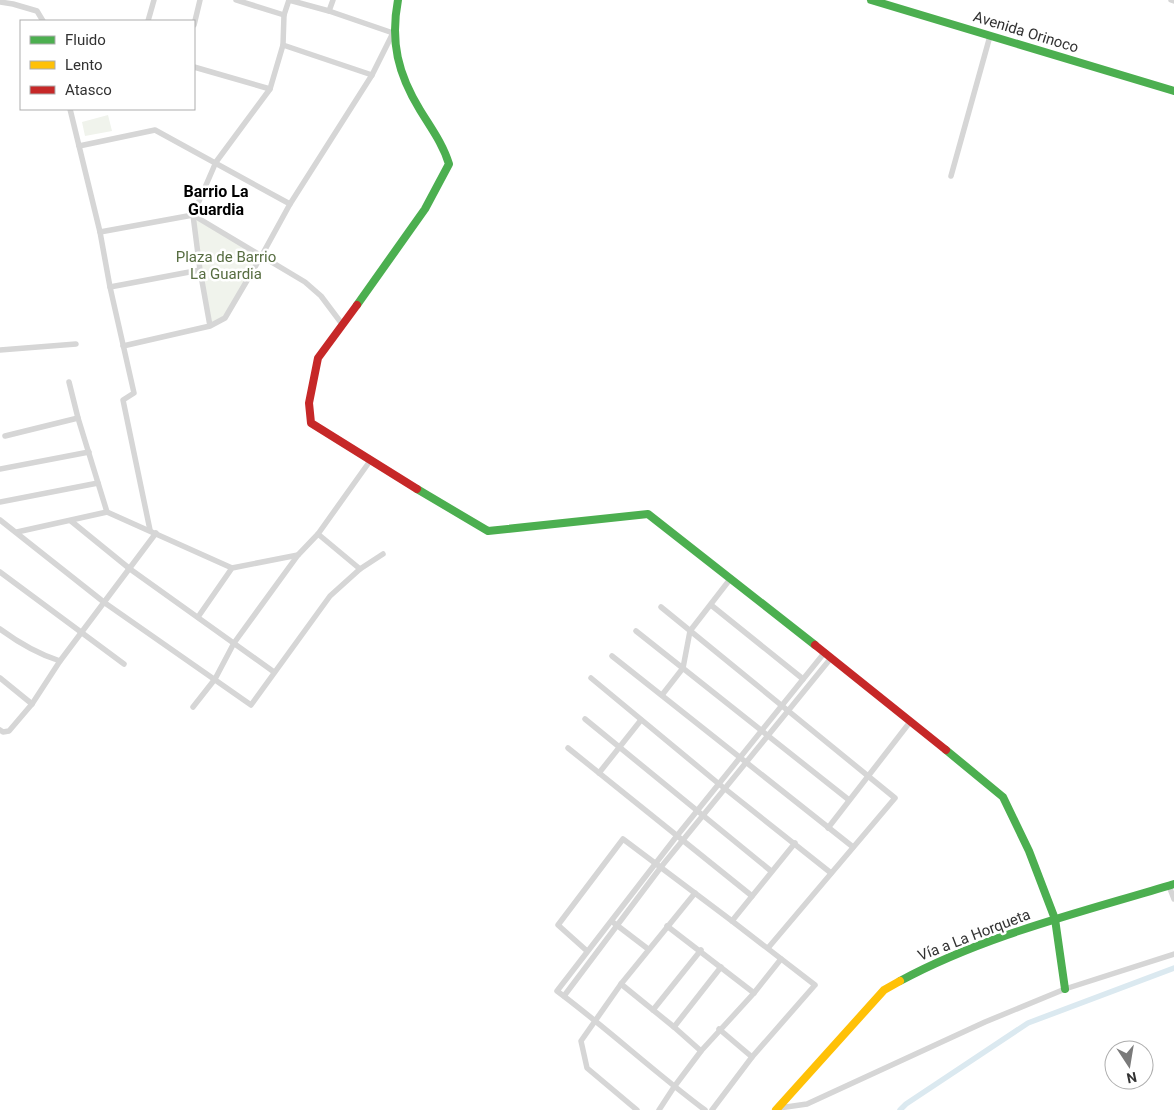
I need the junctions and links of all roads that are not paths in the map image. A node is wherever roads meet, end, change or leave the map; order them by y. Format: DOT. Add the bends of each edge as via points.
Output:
graph roads {
  1 [pos="154,0"];
  2 [pos="200,0"];
  3 [pos="236,0"];
  4 [pos="333,0"];
  5 [pos="398,0"];
  6 [pos="871,0"];
  7 [pos="0,2"];
  8 [pos="329,11"];
  9 [pos="284,15"];
  10 [pos="42,20"];
  11 [pos="148,20"];
  12 [pos="195,22"];
  13 [pos="394,32"];
  14 [pos="990,36"];
  15 [pos="283,45"];
  16 [pos="195,67"];
  17 [pos="372,75"];
  18 [pos="270,89"];
  19 [pos="1174,91"];
  20 [pos="70,110"];
  21 [pos="78,146"];
  22 [pos="216,162"];
  23 [pos="950,176"];
  24 [pos="290,204"];
  25 [pos="193,215"];
  26 [pos="100,232"];
  27 [pos="262,256"];
  28 [pos="200,270"];
  29 [pos="110,287"];
  30 [pos="342,324"];
  31 [pos="210,326"];
  32 [pos="76,344"];
  33 [pos="123,346"];
  34 [pos="0,350"];
  35 [pos="69,382"];
  36 [pos="78,418"];
  37 [pos="5,436"];
  38 [pos="89,452"];
  39 [pos="370,461"];
  40 [pos="0,469"];
  41 [pos="98,484"];
  42 [pos="0,502"];
  43 [pos="107,512"];
  44 [pos="0,520"];
  45 [pos="71,521"];
  46 [pos="17,532"];
  47 [pos="153,532"];
  48 [pos="318,534"];
  49 [pos="384,554"];
  50 [pos="298,555"];
  51 [pos="232,568"];
  52 [pos="130,569"];
  53 [pos="360,570"];
  54 [pos="0,572"];
  55 [pos="732,578"];
  56 [pos="105,602"];
  57 [pos="711,605"];
  58 [pos="661,607"];
  59 [pos="198,617"];
  60 [pos="0,629"];
  61 [pos="636,631"];
  62 [pos="690,631"];
  63 [pos="81,634"];
  64 [pos="234,643"];
  65 [pos="828,655"];
  66 [pos="612,656"];
  67 [pos="60,662"];
  68 [pos="124,664"];
  69 [pos="683,668"];
  70 [pos="274,672"];
  71 [pos="0,678"];
  72 [pos="591,678"];
  73 [pos="215,679"];
  74 [pos="803,679"];
  75 [pos="662,695"];
  76 [pos="32,704"];
  77 [pos="782,705"];
  78 [pos="194,707"];
  79 [pos="789,710"];
  80 [pos="585,719"];
  81 [pos="641,720"];
  82 [pos="910,722"];
  83 [pos="0,730"];
  84 [pos="761,732"];
  85 [pos="768,736"];
  86 [pos="619,747"];
  87 [pos="568,748"];
  88 [pos="740,758"];
  89 [pos="746,763"];
  90 [pos="598,773"];
  91 [pos="869,776"];
  92 [pos="719,784"];
  93 [pos="725,789"];
  94 [pos="849,800"];
  95 [pos="697,811"];
  96 [pos="704,816"];
  97 [pos="828,828"];
  98 [pos="676,837"];
  99 [pos="683,842"];
  100 [pos="795,844"];
  101 [pos="853,847"];
  102 [pos="658,866"];
  103 [pos="771,872"];
  104 [pos="831,873"];
  105 [pos="1172,885"];
  106 [pos="695,893"];
  107 [pos="752,896"];
  108 [pos="1174,899"];
  109 [pos="1055,920"];
  110 [pos="732,921"];
  111 [pos="614,923"];
  112 [pos="667,926"];
  113 [pos="768,948"];
  114 [pos="648,949"];
  115 [pos="700,950"];
  116 [pos="587,951"];
  117 [pos="1174,954"];
  118 [pos="781,959"];
  119 [pos="721,967"];
  120 [pos="621,984"];
  121 [pos="1066,989"];
  122 [pos="754,993"];
  123 [pos="564,996"];
  124 [pos="653,1010"];
  125 [pos="596,1020"];
  126 [pos="674,1027"];
  127 [pos="719,1029"];
  128 [pos="701,1051"];
  129 [pos="752,1057"];
  130 [pos="674,1087"];
  131 [pos="778,1109"];
  132 [pos="637,1110"];
  133 [pos="659,1110"];
  134 [pos="705,1110"];
  135 [pos="712,1110"];
  1 -- 11 [label="street"];
  2 -- 12 [label="street"];
  3 -- 9 [label="street"];
  4 -- 8 [label="street"];
  5 -- 13 [label="street"];
  6 -- 14 [label="street, Avenida Orinoco"];
  7 -- 10 [label="street" via="36,11"];
  8 -- 9 [label="street" via="289,0"];
  8 -- 13 [label="street"];
  9 -- 15 [label="street"];
  13 -- 17 [label="street"];
  13 -- 30 [label="street" via="395,48 410,94 446,151 449,164 425,209"];
  14 -- 19 [label="street, Avenida Orinoco"];
  14 -- 23 [label="street"];
  15 -- 17 [label="street"];
  15 -- 18 [label="street"];
  16 -- 18 [label="street"];
  17 -- 24 [label="street"];
  18 -- 22 [label="street"];
  20 -- 21 [label="street"];
  21 -- 22 [label="street" via="155,130"];
  21 -- 26 [label="street"];
  22 -- 24 [label="street"];
  22 -- 25 [label="street"];
  24 -- 27 [label="street"];
  25 -- 26 [label="street"];
  25 -- 27 [label="street"];
  25 -- 28 [label="street"];
  26 -- 29 [label="street"];
  27 -- 30 [label="street" via="305,282 321,296"];
  27 -- 31 [label="street" via="225,318"];
  28 -- 29 [label="street"];
  28 -- 31 [label="street"];
  29 -- 33 [label="street"];
  30 -- 39 [label="street" via="318,358 309,415 318,428"];
  31 -- 33 [label="street"];
  32 -- 34 [label="street"];
  33 -- 47 [label="street" via="134,393 123,400"];
  35 -- 36 [label="street"];
  36 -- 37 [label="street"];
  36 -- 38 [label="street"];
  38 -- 40 [label="street"];
  38 -- 41 [label="street"];
  39 -- 48 [label="street"];
  39 -- 55 [label="street" via="488,531 648,514"];
  41 -- 42 [label="street"];
  41 -- 43 [label="street"];
  43 -- 45 [label="street"];
  43 -- 47 [label="street"];
  44 -- 46 [label="street"];
  45 -- 46 [label="street"];
  45 -- 52 [label="street"];
  46 -- 56 [label="street"];
  47 -- 51 [label="street"];
  47 -- 52 [label="street"];
  48 -- 50 [label="street"];
  48 -- 53 [label="street"];
  49 -- 53 [label="street"];
  50 -- 51 [label="street"];
  50 -- 64 [label="street"];
  51 -- 59 [label="street"];
  52 -- 56 [label="street"];
  52 -- 59 [label="street"];
  53 -- 70 [label="street" via="322,605"];
  54 -- 63 [label="street"];
  55 -- 57 [label="street"];
  55 -- 65 [label="street"];
  56 -- 63 [label="street"];
  56 -- 73 [label="street"];
  57 -- 62 [label="street"];
  57 -- 74 [label="street"];
  58 -- 62 [label="street"];
  59 -- 64 [label="street"];
  60 -- 67 [label="street" via="19,643"];
  61 -- 69 [label="street"];
  62 -- 69 [label="street"];
  62 -- 77 [label="street"];
  63 -- 67 [label="street"];
  63 -- 68 [label="street"];
  64 -- 70 [label="street"];
  64 -- 73 [label="street"];
  65 -- 74 [label="street"];
  65 -- 79 [label="street"];
  65 -- 82 [label="street"];
  66 -- 75 [label="street"];
  67 -- 76 [label="street"];
  69 -- 75 [label="street"];
  69 -- 84 [label="street"];
  70 -- 73 [label="street" via="251,705"];
  71 -- 76 [label="street"];
  72 -- 81 [label="street"];
  73 -- 78 [label="street"];
  74 -- 77 [label="street"];
  75 -- 88 [label="street"];
  76 -- 83 [label="street" via="9,731"];
  77 -- 79 [label="street"];
  77 -- 84 [label="street"];
  79 -- 85 [label="street"];
  79 -- 91 [label="street"];
  80 -- 86 [label="street"];
  81 -- 86 [label="street"];
  81 -- 92 [label="street"];
  82 -- 91 [label="street"];
  82 -- 109 [label="street" via="1003,797 1029,851"];
  84 -- 85 [label="street"];
  84 -- 88 [label="street"];
  85 -- 89 [label="street"];
  85 -- 94 [label="street"];
  86 -- 90 [label="street"];
  86 -- 95 [label="street"];
  87 -- 90 [label="street"];
  88 -- 89 [label="street"];
  88 -- 92 [label="street"];
  89 -- 93 [label="street"];
  89 -- 97 [label="street"];
  90 -- 98 [label="street"];
  91 -- 94 [label="street"];
  91 -- 101 [label="street" via="895,798"];
  92 -- 93 [label="street"];
  92 -- 95 [label="street"];
  93 -- 96 [label="street"];
  93 -- 100 [label="street"];
  94 -- 97 [label="street"];
  95 -- 96 [label="street"];
  95 -- 98 [label="street"];
  96 -- 99 [label="street"];
  96 -- 103 [label="street"];
  97 -- 101 [label="street"];
  98 -- 99 [label="street"];
  98 -- 102 [label="street"];
  99 -- 102 [label="street"];
  99 -- 107 [label="street"];
  100 -- 103 [label="street"];
  100 -- 104 [label="street"];
  101 -- 104 [label="street"];
  102 -- 106 [label="street"];
  102 -- 111 [label="street"];
  102 -- 116 [label="street" via="623,839 558,925"];
  103 -- 107 [label="street"];
  104 -- 113 [label="street"];
  105 -- 108 [label="street"];
  105 -- 109 [label="street, Vía a La Horqueta"];
  106 -- 110 [label="street"];
  106 -- 112 [label="street"];
  107 -- 110 [label="street"];
  109 -- 121 [label="street"];
  109 -- 131 [label="street, Vía a La Horqueta" via="956,954 884,990"];
  110 -- 113 [label="street"];
  111 -- 114 [label="street"];
  111 -- 116 [label="street"];
  111 -- 123 [label="street"];
  112 -- 114 [label="street"];
  112 -- 115 [label="street"];
  113 -- 118 [label="street"];
  114 -- 120 [label="street"];
  115 -- 119 [label="street"];
  115 -- 124 [label="street"];
  116 -- 123 [label="street" via="558,991"];
  117 -- 121 [label="street"];
  118 -- 122 [label="street"];
  118 -- 129 [label="street" via="814,985"];
  119 -- 122 [label="street"];
  119 -- 126 [label="street"];
  120 -- 124 [label="street"];
  120 -- 125 [label="street"];
  121 -- 131 [label="street" via="985,1022 807,1104"];
  122 -- 127 [label="street"];
  123 -- 125 [label="street"];
  124 -- 126 [label="street"];
  125 -- 130 [label="street"];
  125 -- 132 [label="street" via="581,1041 588,1068"];
  126 -- 128 [label="street"];
  127 -- 128 [label="street"];
  127 -- 129 [label="street"];
  128 -- 130 [label="street"];
  129 -- 135 [label="street"];
  130 -- 133 [label="street"];
  130 -- 134 [label="street"];
}
